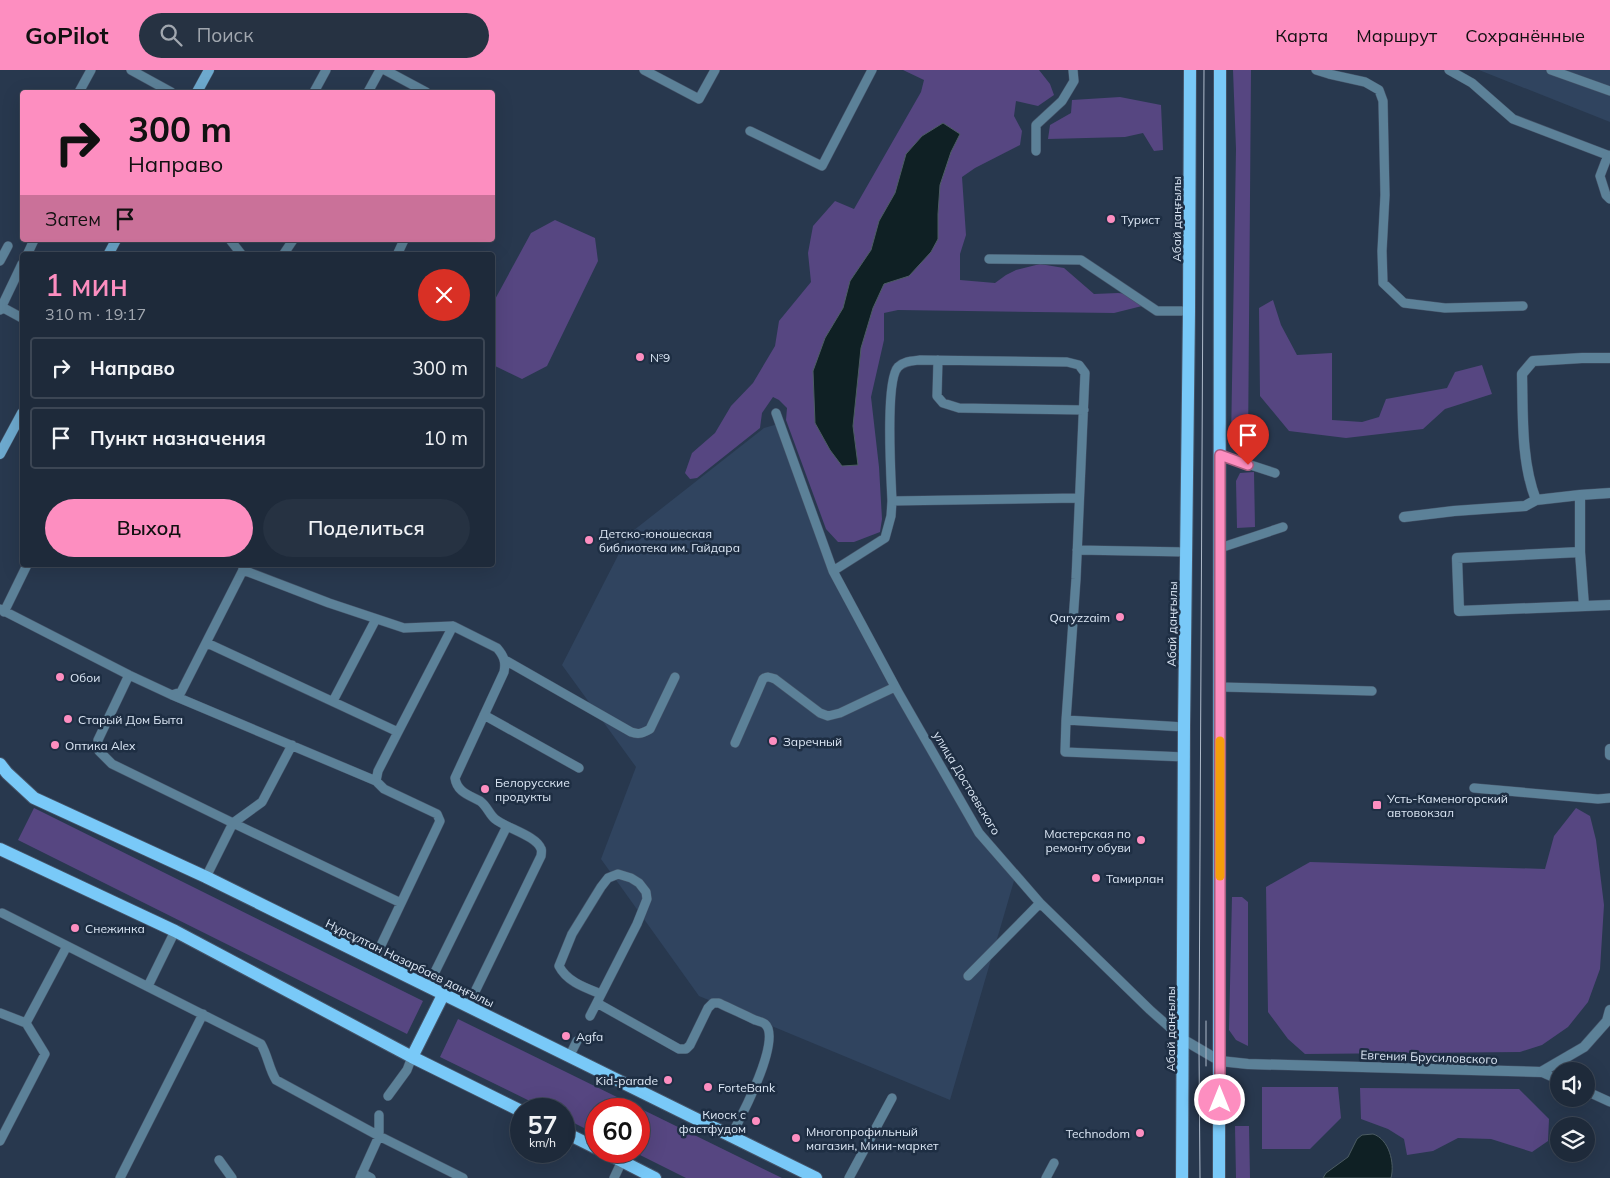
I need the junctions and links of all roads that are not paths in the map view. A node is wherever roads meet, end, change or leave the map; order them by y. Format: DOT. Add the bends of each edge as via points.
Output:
graph roads {
  1 [pos="91,70"];
  2 [pos="131,70"];
  3 [pos="209,70"];
  4 [pos="326,70"];
  5 [pos="380,70"];
  6 [pos="385,70"];
  7 [pos="644,70"];
  8 [pos="715,70"];
  9 [pos="872,70"];
  10 [pos="1073,70"];
  11 [pos="1190,70"];
  12 [pos="1220,70"];
  13 [pos="1316,70"];
  14 [pos="1449,70"];
  15 [pos="1551,70"];
  16 [pos="80,90"];
  17 [pos="168,90"];
  18 [pos="198,90"];
  19 [pos="315,90"];
  20 [pos="369,90"];
  21 [pos="422,90"];
  22 [pos="1610,91"];
  23 [pos="750,130"];
  24 [pos="1036,150"];
  25 [pos="1609,156"];
  26 [pos="1610,200"];
  27 [pos="232,242"];
  28 [pos="8,246"];
  29 [pos="240,252"];
  30 [pos="989,259"];
  31 [pos="0,261"];
  32 [pos="20,268"];
  33 [pos="1523,306"];
  34 [pos="1,308"];
  35 [pos="1189,311"];
  36 [pos="20,317"];
  37 [pos="1610,358"];
  38 [pos="938,360"];
  39 [pos="1084,410"];
  40 [pos="776,413"];
  41 [pos="20,417"];
  42 [pos="0,454"];
  43 [pos="1220,455"];
  44 [pos="1275,474"];
  45 [pos="1610,493"];
  46 [pos="1580,494"];
  47 [pos="1078,498"];
  48 [pos="1536,500"];
  49 [pos="892,501"];
  50 [pos="1404,517"];
  51 [pos="1283,527"];
  52 [pos="1220,548"];
  53 [pos="1077,550"];
  54 [pos="1186,552"];
  55 [pos="1580,552"];
  56 [pos="26,567"];
  57 [pos="243,568"];
  58 [pos="833,571"];
  59 [pos="1610,605"];
  60 [pos="1584,606"];
  61 [pos="2,611"];
  62 [pos="376,618"];
  63 [pos="453,626"];
  64 [pos="207,643"];
  65 [pos="505,660"];
  66 [pos="129,675"];
  67 [pos="675,677"];
  68 [pos="895,687"];
  69 [pos="1220,687"];
  70 [pos="1372,691"];
  71 [pos="172,695"];
  72 [pos="332,701"];
  73 [pos="484,715"];
  74 [pos="1066,720"];
  75 [pos="1184,727"];
  76 [pos="398,732"];
  77 [pos="735,743"];
  78 [pos="292,745"];
  79 [pos="1610,749"];
  80 [pos="1610,755"];
  81 [pos="1185,757"];
  82 [pos="0,764"];
  83 [pos="579,768"];
  84 [pos="376,781"];
  85 [pos="1474,788"];
  86 [pos="1610,798"];
  87 [pos="233,823"];
  88 [pos="507,826"];
  89 [pos="0,849"];
  90 [pos="206,877"];
  91 [pos="1040,903"];
  92 [pos="401,904"];
  93 [pos="2,913"];
  94 [pos="175,930"];
  95 [pos="67,946"];
  96 [pos="374,960"];
  97 [pos="968,976"];
  98 [pos="148,986"];
  99 [pos="428,986"];
  100 [pos="443,995"];
  101 [pos="599,999"];
  102 [pos="468,1006"];
  103 [pos="1610,1010"];
  104 [pos="0,1013"];
  105 [pos="203,1014"];
  106 [pos="590,1016"];
  107 [pos="26,1023"];
  108 [pos="1184,1040"];
  109 [pos="577,1041"];
  110 [pos="569,1056"];
  111 [pos="412,1057"];
  112 [pos="1220,1060"];
  113 [pos="1541,1072"];
  114 [pos="1550,1076"];
  115 [pos="1595,1095"];
  116 [pos="388,1096"];
  117 [pos="892,1098"];
  118 [pos="1610,1102"];
  119 [pos="510,1106"];
  120 [pos="379,1115"];
  121 [pos="379,1136"];
  122 [pos="731,1136"];
  123 [pos="0,1141"];
  124 [pos="219,1160"];
  125 [pos="622,1163"];
  126 [pos="624,1163"];
  127 [pos="1054,1163"];
  128 [pos="361,1176"];
  129 [pos="120,1178"];
  130 [pos="232,1178"];
  131 [pos="371,1178"];
  132 [pos="463,1178"];
  133 [pos="614,1178"];
  134 [pos="655,1178"];
  135 [pos="816,1178"];
  136 [pos="849,1178"];
  137 [pos="1046,1178"];
  138 [pos="1182,1178"];
  139 [pos="1219,1178"];
  1 -- 16 [label="lane"];
  2 -- 17 [label="lane"];
  3 -- 18 [label="main road"];
  4 -- 19 [label="lane"];
  5 -- 20 [label="lane"];
  6 -- 21 [label="lane"];
  7 -- 8 [label="lane" via="699,99"];
  9 -- 23 [label="lane" via="822,166"];
  10 -- 24 [label="lane" via="1074,81 1062,101 1036,125"];
  11 -- 35 [label="main road, Абай даңғылы"];
  12 -- 43 [label="main road"];
  13 -- 33 [label="lane" via="1365,82 1379,90 1383,101 1383,283 1404,303 1445,308"];
  14 -- 25 [label="lane" via="1472,83 1513,119"];
  15 -- 22 [label="lane"];
  25 -- 26 [label="lane" via="1600,176"];
  27 -- 29 [label="lane"];
  28 -- 31 [label="lane"];
  30 -- 35 [label="lane" via="1081,260 1157,311"];
  32 -- 34 [label="lane"];
  34 -- 36 [label="lane"];
  35 -- 54 [label="main road, Абай даңғылы"];
  37 -- 48 [label="street" via="1533,361 1522,374 1528,475"];
  38 -- 39 [label="lane" via="936,396 943,403 959,408"];
  38 -- 39 [label="lane" via="1067,362 1079,365 1085,373"];
  38 -- 49 [label="lane" via="908,361 898,368 892,381"];
  39 -- 47 [label="lane"];
  40 -- 58 [label="lane, улица Достоевского"];
  41 -- 42 [label="main road"];
  43 -- 44 [label="lane"];
  43 -- 52 [label="main road"];
  45 -- 46 [label="street"];
  46 -- 48 [label="street"];
  46 -- 55 [label="street"];
  47 -- 49 [label="lane"];
  47 -- 53 [label="lane"];
  48 -- 50 [label="street" via="1524,506"];
  49 -- 58 [label="lane" via="885,538"];
  51 -- 52 [label="lane"];
  52 -- 69 [label="main road"];
  53 -- 54 [label="lane"];
  53 -- 74 [label="lane"];
  54 -- 75 [label="main road, Абай даңғылы"];
  55 -- 60 [label="street"];
  55 -- 60 [label="street" via="1457,558 1459,611"];
  56 -- 61 [label="lane"];
  57 -- 62 [label="lane"];
  57 -- 64 [label="lane"];
  58 -- 68 [label="lane, улица Достоевского"];
  59 -- 60 [label="street"];
  61 -- 66 [label="lane"];
  62 -- 63 [label="lane" via="404,628"];
  62 -- 72 [label="lane"];
  63 -- 65 [label="lane" via="497,648"];
  63 -- 76 [label="lane"];
  64 -- 71 [label="lane" via="180,692"];
  64 -- 72 [label="lane"];
  65 -- 67 [label="lane" via="637,734 650,728"];
  65 -- 73 [label="lane" via="504,672"];
  66 -- 71 [label="lane"];
  66 -- 87 [label="lane" via="98,740 99,751 112,764"];
  68 -- 77 [label="lane" via="828,716 775,679 765,677"];
  68 -- 91 [label="lane, улица Достоевского" via="979,833"];
  69 -- 70 [label="lane"];
  69 -- 112 [label="main road"];
  71 -- 78 [label="lane"];
  72 -- 76 [label="lane"];
  73 -- 83 [label="lane"];
  73 -- 88 [label="lane" via="455,778 456,783 458,788 481,802 494,818"];
  74 -- 75 [label="lane"];
  74 -- 81 [label="lane" via="1065,752"];
  75 -- 81 [label="main road, Абай даңғылы"];
  76 -- 84 [label="lane"];
  78 -- 84 [label="lane"];
  78 -- 87 [label="lane" via="262,802"];
  79 -- 80 [label="street"];
  81 -- 108 [label="main road, Абай даңғылы"];
  82 -- 90 [label="main road, Нұрсұлтан Назарбаев даңғылы" via="34,798"];
  84 -- 92 [label="lane" via="437,814 440,821"];
  85 -- 86 [label="lane"];
  87 -- 90 [label="lane"];
  87 -- 92 [label="lane"];
  88 -- 99 [label="lane"];
  88 -- 102 [label="lane" via="536,841 542,849 541,856"];
  89 -- 94 [label="main road"];
  90 -- 96 [label="main road, Нұрсұлтан Назарбаев даңғылы"];
  91 -- 97 [label="lane"];
  91 -- 108 [label="lane, улица Достоевского"];
  92 -- 96 [label="lane"];
  93 -- 95 [label="lane"];
  94 -- 98 [label="lane"];
  94 -- 111 [label="main road"];
  95 -- 98 [label="lane"];
  95 -- 107 [label="lane"];
  96 -- 99 [label="main road, Нұрсұлтан Назарбаев даңғылы"];
  98 -- 105 [label="lane"];
  99 -- 100 [label="main road, Нұрсұлтан Назарбаев даңғылы"];
  100 -- 102 [label="main road, Нұрсұлтан Назарбаев даңғылы"];
  100 -- 111 [label="main road"];
  101 -- 101 [label="lane" via="647,899 639,883 618,874 608,878 601,887 572,934 559,966 563,974"];
  101 -- 106 [label="lane"];
  101 -- 122 [label="lane" via="679,1049 690,1046 708,1008 714,1003 766,1025 770,1042 765,1059 756,1087"];
  102 -- 110 [label="main road, Нұрсұлтан Назарбаев даңғылы"];
  103 -- 113 [label="street" via="1607,1021 1584,1047"];
  104 -- 107 [label="lane"];
  105 -- 121 [label="lane" via="261,1044 276,1080"];
  105 -- 129 [label="lane"];
  107 -- 123 [label="lane" via="45,1054"];
  108 -- 112 [label="street"];
  108 -- 138 [label="main road, Абай даңғылы"];
  109 -- 110 [label="lane"];
  110 -- 122 [label="main road, Нұрсұлтан Назарбаев даңғылы"];
  111 -- 116 [label="lane" via="407,1070"];
  111 -- 119 [label="main road"];
  112 -- 113 [label="street, Евгения Брусиловского" via="1248,1064"];
  112 -- 139 [label="main road"];
  113 -- 114 [label="lane"];
  115 -- 118 [label="lane"];
  117 -- 136 [label="lane"];
  120 -- 121 [label="lane"];
  121 -- 128 [label="lane"];
  121 -- 132 [label="lane"];
  122 -- 135 [label="main road, Нұрсұлтан Назарбаев даңғылы"];
  124 -- 130 [label="lane"];
  125 -- 133 [label="lane"];
  126 -- 134 [label="main road"];
  127 -- 137 [label="lane"];
  128 -- 131 [label="lane"];
}
